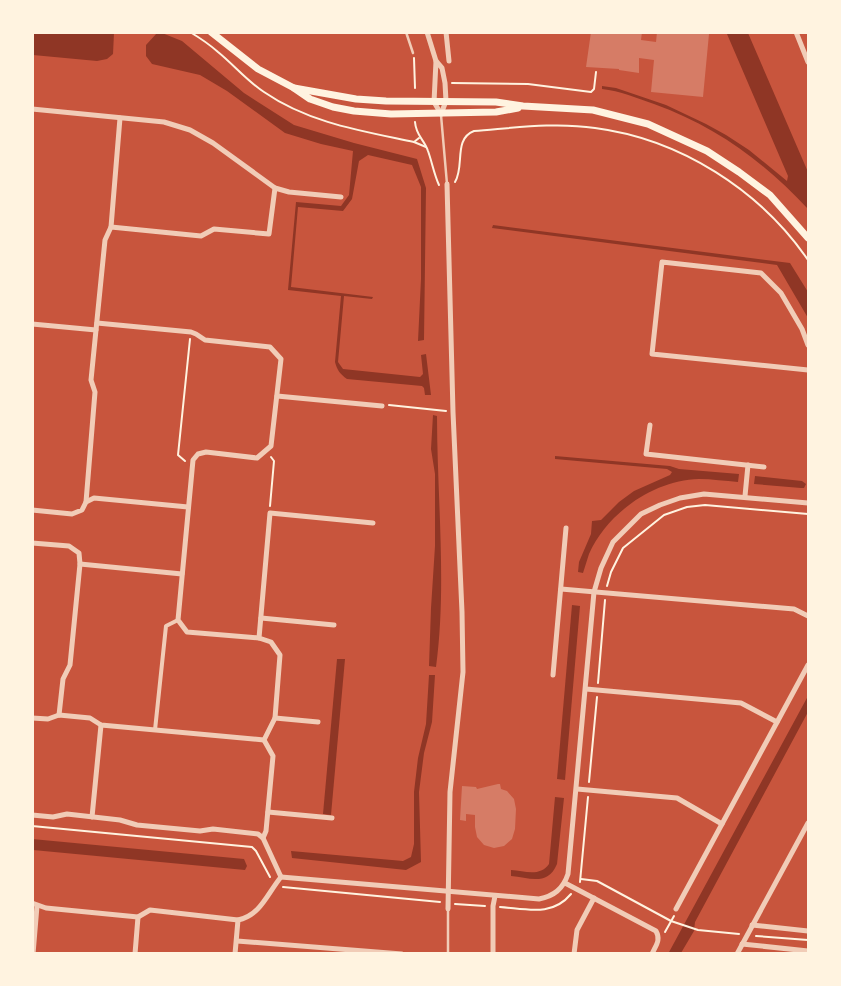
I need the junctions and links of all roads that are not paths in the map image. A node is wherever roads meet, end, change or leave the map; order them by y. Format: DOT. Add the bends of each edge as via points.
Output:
graph roads {
  1 [pos="211,32"];
  2 [pos="406,32"];
  3 [pos="427,32"];
  4 [pos="446,32"];
  5 [pos="796,32"];
  6 [pos="413,53"];
  7 [pos="436,61"];
  8 [pos="449,61"];
  9 [pos="808,62"];
  10 [pos="294,88"];
  11 [pos="434,102"];
  12 [pos="446,102"];
  13 [pos="523,106"];
  14 [pos="32,108"];
  15 [pos="441,114"];
  16 [pos="120,118"];
  17 [pos="447,184"];
  18 [pos="275,188"];
  19 [pos="341,197"];
  20 [pos="111,227"];
  21 [pos="808,238"];
  22 [pos="97,323"];
  23 [pos="32,324"];
  24 [pos="96,330"];
  25 [pos="808,345"];
  26 [pos="808,370"];
  27 [pos="276,396"];
  28 [pos="382,406"];
  29 [pos="650,425"];
  30 [pos="748,465"];
  31 [pos="764,467"];
  32 [pos="745,496"];
  33 [pos="86,502"];
  34 [pos="808,503"];
  35 [pos="188,507"];
  36 [pos="32,510"];
  37 [pos="373,523"];
  38 [pos="566,528"];
  39 [pos="32,543"];
  40 [pos="80,564"];
  41 [pos="182,574"];
  42 [pos="561,589"];
  43 [pos="594,592"];
  44 [pos="808,616"];
  45 [pos="261,618"];
  46 [pos="178,620"];
  47 [pos="334,625"];
  48 [pos="259,638"];
  49 [pos="808,665"];
  50 [pos="553,675"];
  51 [pos="586,689"];
  52 [pos="59,715"];
  53 [pos="32,718"];
  54 [pos="275,718"];
  55 [pos="318,722"];
  56 [pos="777,722"];
  57 [pos="101,725"];
  58 [pos="155,730"];
  59 [pos="264,740"];
  60 [pos="577,789"];
  61 [pos="268,812"];
  62 [pos="32,815"];
  63 [pos="92,817"];
  64 [pos="332,818"];
  65 [pos="808,823"];
  66 [pos="722,824"];
  67 [pos="807,830"];
  68 [pos="263,838"];
  69 [pos="280,877"];
  70 [pos="565,883"];
  71 [pos="448,892"];
  72 [pos="495,896"];
  73 [pos="594,898"];
  74 [pos="35,904"];
  75 [pos="448,906"];
  76 [pos="676,909"];
  77 [pos="138,917"];
  78 [pos="238,920"];
  79 [pos="752,925"];
  80 [pos="808,931"];
  81 [pos="236,941"];
  82 [pos="742,944"];
  83 [pos="339,951"];
  84 [pos="808,951"];
  85 [pos="34,954"];
  86 [pos="135,954"];
  87 [pos="235,954"];
  88 [pos="402,954"];
  89 [pos="448,954"];
  90 [pos="493,954"];
  91 [pos="574,954"];
  92 [pos="652,954"];
  93 [pos="737,954"];
  1 -- 10 [label="main road" via="258,69"];
  2 -- 6 [label="lane"];
  3 -- 7 [label="street"];
  4 -- 8 [label="street"];
  5 -- 9 [label="street"];
  7 -- 11 [label="street"];
  7 -- 12 [label="street" via="442,68 446,83"];
  10 -- 11 [label="main road" via="356,99"];
  10 -- 15 [label="main road" via="310,99 354,111"];
  11 -- 12 [label="main road"];
  11 -- 15 [label="street"];
  12 -- 13 [label="main road" via="496,102"];
  12 -- 15 [label="street"];
  13 -- 15 [label="main road" via="496,112"];
  13 -- 21 [label="main road" via="593,110 648,124 707,151 770,195"];
  14 -- 16 [label="street"];
  15 -- 17 [label="lane"];
  16 -- 18 [label="street" via="164,122 190,130"];
  16 -- 20 [label="street"];
  17 -- 71 [label="street" via="463,672 450,792"];
  18 -- 19 [label="street"];
  18 -- 20 [label="street" via="269,234 214,230 201,236"];
  20 -- 22 [label="street" via="105,240"];
  22 -- 24 [label="street"];
  22 -- 27 [label="street" via="191,332 205,340 270,347 281,359"];
  23 -- 24 [label="street"];
  24 -- 33 [label="street" via="92,380 95,392"];
  25 -- 26 [label="street" via="781,293 760,273 662,262 652,354"];
  27 -- 28 [label="street"];
  27 -- 35 [label="street" via="272,446 257,458 206,452 198,454 193,460"];
  29 -- 30 [label="street" via="646,454"];
  30 -- 31 [label="street"];
  30 -- 32 [label="street"];
  32 -- 34 [label="street"];
  32 -- 43 [label="street" via="704,494 680,498 641,514 613,542"];
  33 -- 35 [label="street" via="94,498"];
  33 -- 36 [label="street" via="82,510 72,514"];
  35 -- 41 [label="street"];
  37 -- 45 [label="street" via="270,513"];
  38 -- 42 [label="street"];
  39 -- 40 [label="street" via="69,546 78,553"];
  40 -- 41 [label="street"];
  40 -- 52 [label="street" via="70,665 63,679"];
  41 -- 46 [label="street"];
  42 -- 43 [label="street"];
  42 -- 50 [label="street"];
  43 -- 44 [label="street" via="794,609"];
  43 -- 51 [label="street"];
  45 -- 47 [label="street"];
  45 -- 48 [label="street"];
  46 -- 48 [label="street" via="187,632"];
  46 -- 58 [label="street" via="166,626"];
  48 -- 54 [label="street" via="271,642 280,655"];
  49 -- 56 [label="street"];
  51 -- 56 [label="street" via="741,703"];
  51 -- 60 [label="street"];
  52 -- 53 [label="street" via="48,719"];
  52 -- 57 [label="street" via="90,718"];
  54 -- 55 [label="street"];
  54 -- 59 [label="street"];
  56 -- 66 [label="street"];
  57 -- 58 [label="street"];
  57 -- 63 [label="street"];
  58 -- 59 [label="street"];
  59 -- 61 [label="street" via="273,756"];
  60 -- 66 [label="street" via="676,798"];
  60 -- 70 [label="street"];
  61 -- 64 [label="street"];
  61 -- 68 [label="street"];
  62 -- 63 [label="street"];
  63 -- 68 [label="street" via="137,825 258,834"];
  65 -- 67 [label="street"];
  66 -- 76 [label="street"];
  67 -- 79 [label="street"];
  68 -- 69 [label="street"];
  69 -- 71 [label="street"];
  69 -- 78 [label="street" via="257,911"];
  70 -- 72 [label="street" via="550,897"];
  70 -- 73 [label="street"];
  71 -- 72 [label="street"];
  71 -- 75 [label="street"];
  72 -- 90 [label="street"];
  73 -- 91 [label="street" via="577,930"];
  73 -- 92 [label="street" via="656,931 658,942"];
  74 -- 77 [label="street" via="46,908"];
  74 -- 85 [label="street"];
  75 -- 89 [label="lane"];
  77 -- 78 [label="street" via="150,910"];
  77 -- 86 [label="street"];
  78 -- 81 [label="street"];
  79 -- 80 [label="street"];
  79 -- 82 [label="street"];
  81 -- 83 [label="street"];
  81 -- 87 [label="street"];
  82 -- 84 [label="street"];
  82 -- 93 [label="street"];
  83 -- 88 [label="street"];
}
